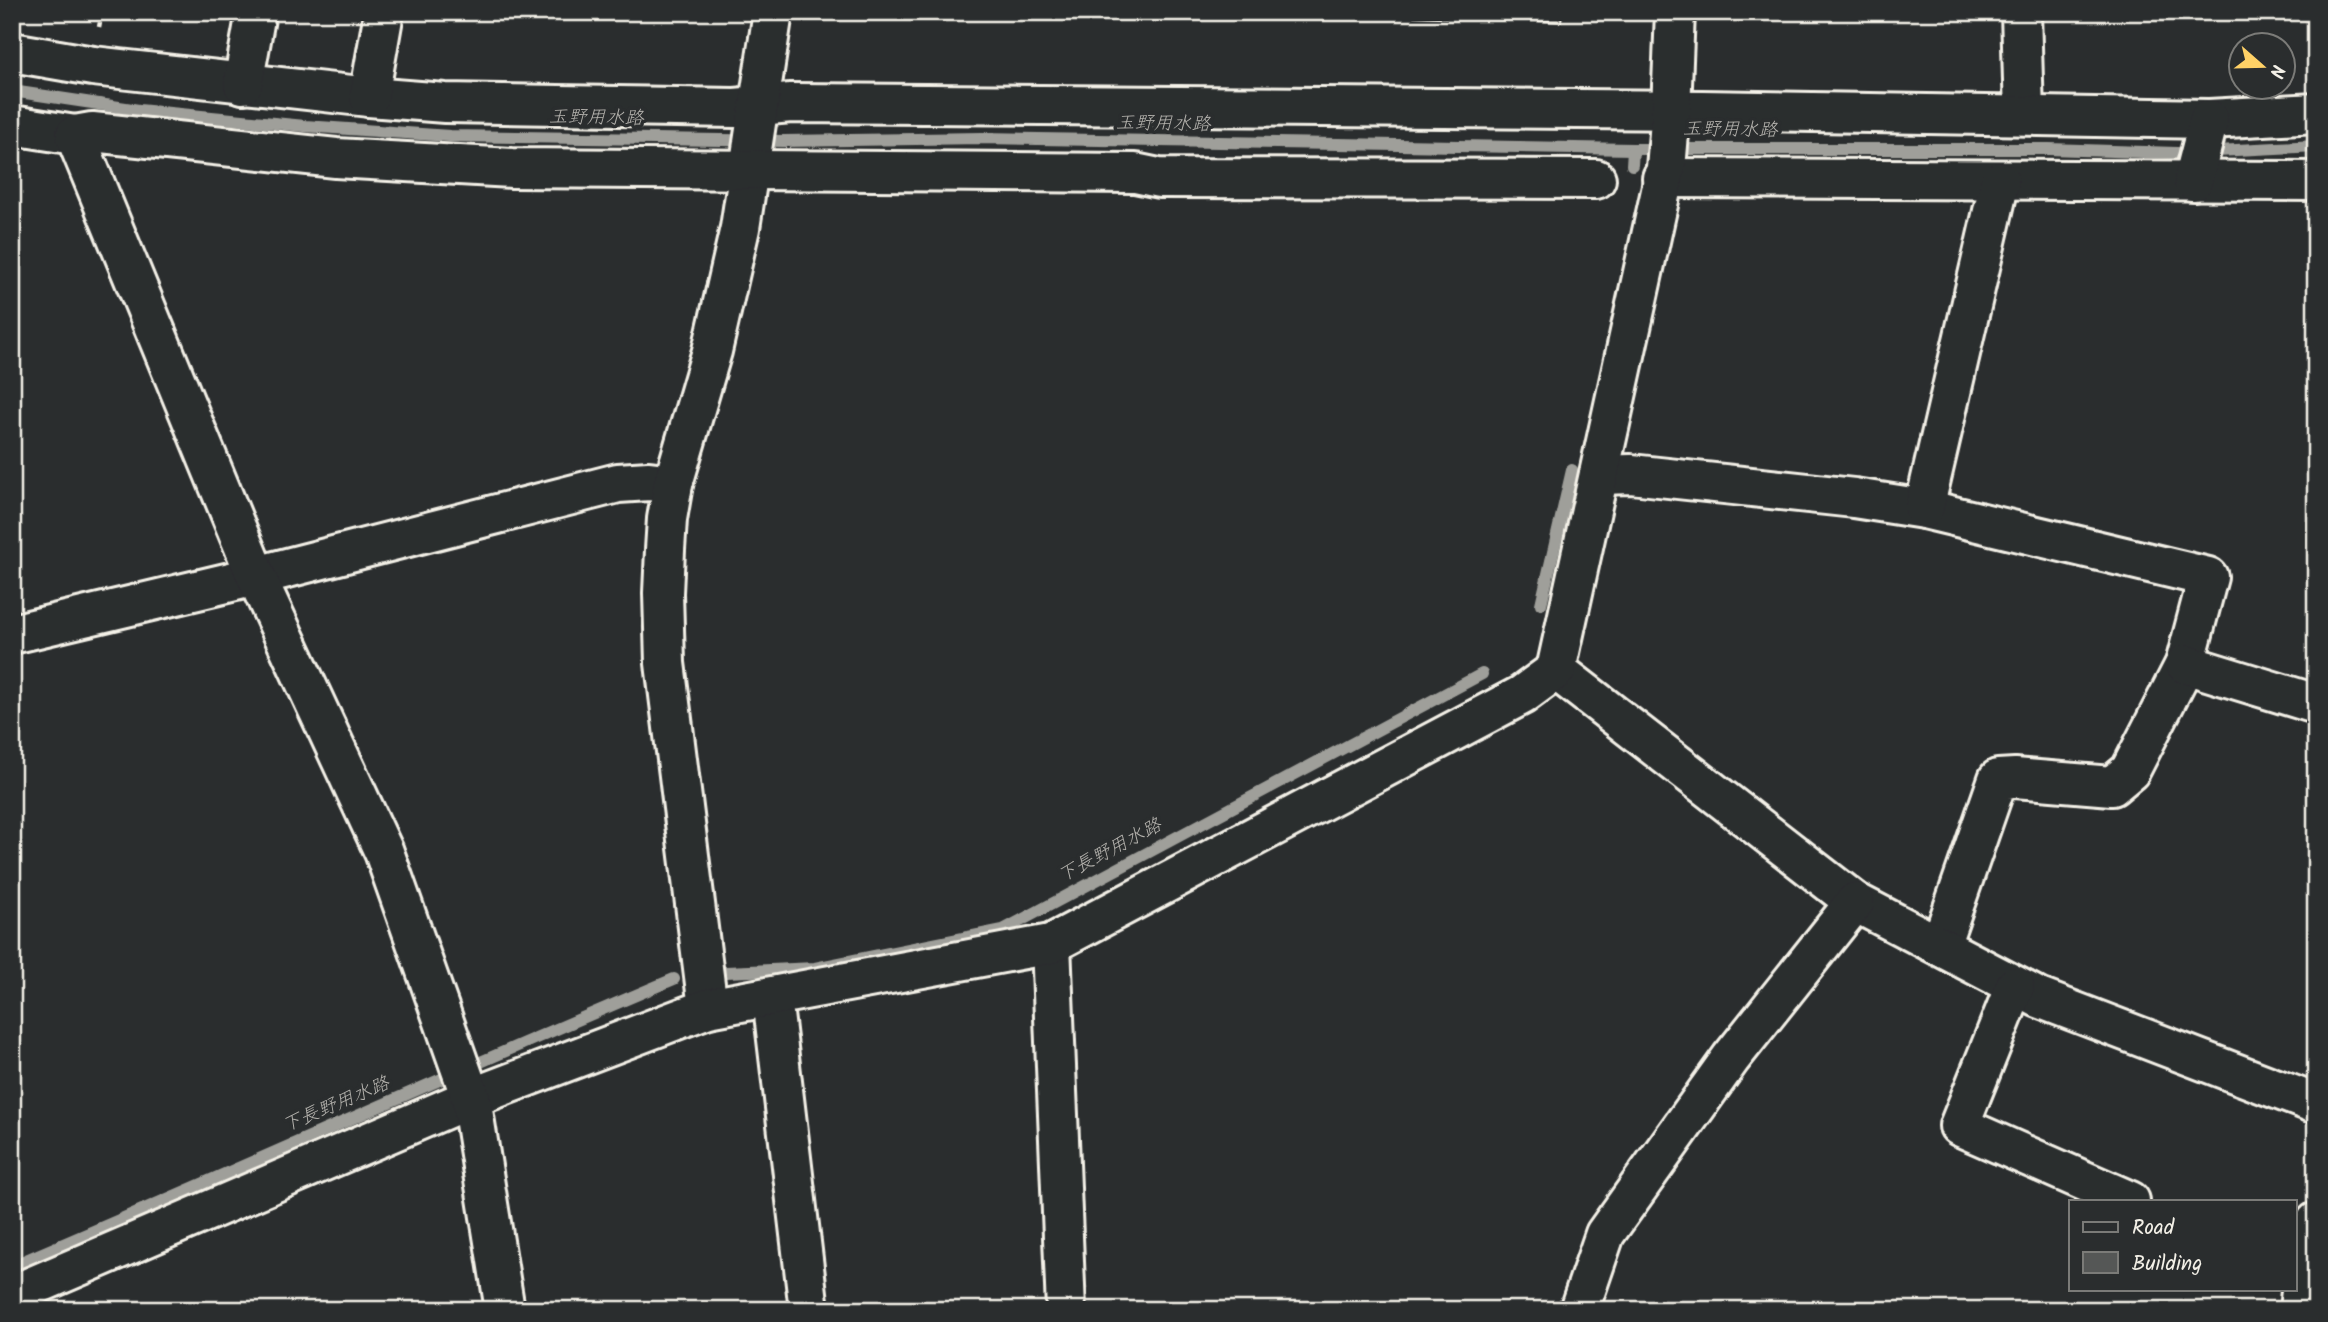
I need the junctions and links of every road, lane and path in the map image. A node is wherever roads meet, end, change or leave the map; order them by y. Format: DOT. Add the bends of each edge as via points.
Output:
graph roads {
  1 [pos="256,12"];
  2 [pos="384,12"];
  3 [pos="773,12"];
  4 [pos="1675,12"];
  5 [pos="2021,12"];
  6 [pos="12,52"];
  7 [pos="243,84"];
  8 [pos="369,97"];
  9 [pos="759,111"];
  10 [pos="2316,113"];
  11 [pos="2024,115"];
  12 [pos="12,125"];
  13 [pos="2207,128"];
  14 [pos="75,135"];
  15 [pos="1667,147"];
  16 [pos="751,165"];
  17 [pos="1596,179"];
  18 [pos="2193,180"];
  19 [pos="2000,181"];
  20 [pos="2316,181"];
  21 [pos="1600,475"];
  22 [pos="673,484"];
  23 [pos="1924,509"];
  24 [pos="256,576"];
  25 [pos="12,634"];
  26 [pos="2185,664"];
  27 [pos="1556,670"];
  28 [pos="2316,704"];
  29 [pos="1855,902"];
  30 [pos="1051,944"];
  31 [pos="1940,946"];
  32 [pos="2015,986"];
  33 [pos="772,997"];
  34 [pos="709,1008"];
  35 [pos="464,1079"];
  36 [pos="2316,1104"];
  37 [pos="2128,1200"];
  38 [pos="2316,1222"];
  39 [pos="12,1296"];
  40 [pos="505,1310"];
  41 [pos="809,1310"];
  42 [pos="1066,1310"];
  43 [pos="1579,1310"];
  44 [pos="2299,1310"];
  1 -- 7 [label="street"];
  2 -- 8 [label="street"];
  3 -- 9 [label="street"];
  4 -- 15 [label="street"];
  5 -- 11 [label="street"];
  6 -- 7 [label="street"];
  7 -- 8 [label="street"];
  8 -- 9 [label="street"];
  9 -- 15 [label="street"];
  9 -- 16 [label="street"];
  10 -- 13 [label="street"];
  11 -- 13 [label="street"];
  11 -- 15 [label="street"];
  12 -- 14 [label="street"];
  13 -- 18 [label="street"];
  14 -- 16 [label="street" via="92,132 335,158 512,167"];
  14 -- 24 [label="street"];
  15 -- 19 [label="street"];
  15 -- 21 [label="street"];
  16 -- 17 [label="street" via="1135,173 1159,178"];
  16 -- 22 [label="street" via="725,301"];
  18 -- 19 [label="street"];
  18 -- 20 [label="street"];
  19 -- 23 [label="street"];
  21 -- 23 [label="street" via="1631,474"];
  21 -- 27 [label="street"];
  22 -- 24 [label="street" via="618,483"];
  22 -- 34 [label="street" via="663,593 665,663"];
  23 -- 26 [label="street" via="2208,577"];
  24 -- 25 [label="street"];
  24 -- 35 [label="street" via="384,852"];
  26 -- 28 [label="street"];
  26 -- 31 [label="street" via="2130,771 2112,786 1998,779"];
  27 -- 29 [label="street"];
  27 -- 30 [label="street" via="1522,695"];
  29 -- 31 [label="street"];
  29 -- 43 [label="street" via="1731,1058 1605,1234"];
  30 -- 33 [label="street"];
  30 -- 42 [label="street"];
  31 -- 32 [label="street"];
  32 -- 36 [label="street"];
  32 -- 37 [label="street" via="1959,1126"];
  33 -- 34 [label="street"];
  33 -- 41 [label="street"];
  34 -- 35 [label="street"];
  35 -- 39 [label="street"];
  35 -- 40 [label="street"];
  38 -- 44 [label="street" via="2304,1263"];
}
